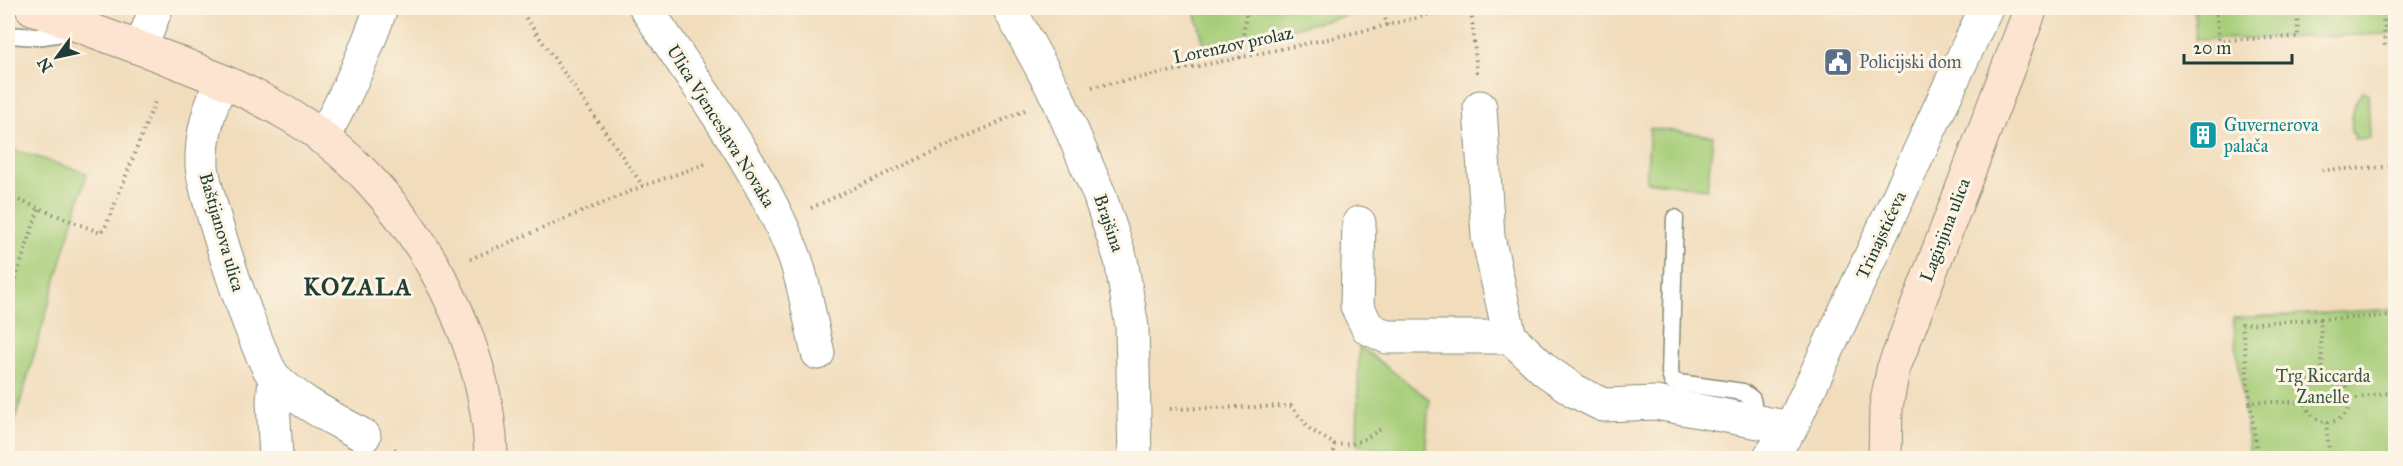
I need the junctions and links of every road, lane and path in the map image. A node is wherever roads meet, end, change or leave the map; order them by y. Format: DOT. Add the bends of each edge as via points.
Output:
graph roads {
  1 [pos="32,8"];
  2 [pos="156,8"];
  3 [pos="381,8"];
  4 [pos="519,8"];
  5 [pos="646,8"];
  6 [pos="1009,8"];
  7 [pos="1247,8"];
  8 [pos="1380,8"];
  9 [pos="1454,8"];
  10 [pos="1480,8"];
  11 [pos="2031,8"];
  12 [pos="2216,8"];
  13 [pos="2297,8"];
  14 [pos="2383,8"];
  15 [pos="1982,17"];
  16 [pos="1388,26"];
  17 [pos="87,30"];
  18 [pos="8,35"];
  19 [pos="141,48"];
  20 [pos="2385,50"];
  21 [pos="1240,58"];
  22 [pos="221,82"];
  23 [pos="1086,88"];
  24 [pos="156,99"];
  25 [pos="1032,107"];
  26 [pos="1480,107"];
  27 [pos="322,138"];
  28 [pos="740,151"];
  29 [pos="2389,167"];
  30 [pos="2322,170"];
  31 [pos="644,186"];
  32 [pos="8,196"];
  33 [pos="39,208"];
  34 [pos="810,209"];
  35 [pos="1675,218"];
  36 [pos="1359,223"];
  37 [pos="470,259"];
  38 [pos="8,302"];
  39 [pos="2396,316"];
  40 [pos="2320,320"];
  41 [pos="1510,338"];
  42 [pos="818,353"];
  43 [pos="274,378"];
  44 [pos="2323,378"];
  45 [pos="2396,392"];
  46 [pos="2350,399"];
  47 [pos="2250,402"];
  48 [pos="2306,402"];
  49 [pos="1167,409"];
  50 [pos="1756,421"];
  51 [pos="2326,422"];
  52 [pos="1384,427"];
  53 [pos="1791,428"];
  54 [pos="364,436"];
  55 [pos="1334,444"];
  56 [pos="406,454"];
  57 [pos="276,459"];
  58 [pos="416,459"];
  59 [pos="491,459"];
  60 [pos="1135,459"];
  61 [pos="1334,459"];
  62 [pos="1769,459"];
  63 [pos="1885,459"];
  64 [pos="2258,459"];
  65 [pos="2330,459"];
  1 -- 17 [label="main road"];
  2 -- 19 [label="street"];
  3 -- 27 [label="street" via="365,54"];
  4 -- 31 [label="path"];
  5 -- 28 [label="street, Ulica Vjenceslava Novaka"];
  6 -- 60 [label="street, Brajšina" via="1058,98 1099,194 1121,260 1132,327"];
  7 -- 21 [label="path"];
  8 -- 16 [label="path"];
  9 -- 16 [label="path, Lorenzov prolaz"];
  10 -- 26 [label="path" via="1471,9"];
  11 -- 63 [label="main road, Laginjina ulica" via="1893,370 1886,407"];
  12 -- 13 [label="path" via="2219,40 2298,37"];
  14 -- 20 [label="path"];
  15 -- 53 [label="street, Trinajstićeva"];
  16 -- 21 [label="path, Lorenzov prolaz"];
  17 -- 18 [label="lane" via="37,37"];
  17 -- 19 [label="main road"];
  19 -- 22 [label="main road"];
  21 -- 23 [label="path, Lorenzov prolaz"];
  22 -- 27 [label="main road" via="292,116"];
  22 -- 43 [label="street, Baštijanova ulica" via="208,111 202,168 236,283"];
  24 -- 33 [label="path" via="101,233"];
  25 -- 34 [label="path"];
  26 -- 41 [label="street" via="1488,237"];
  27 -- 59 [label="main road" via="374,186 412,231 439,274 477,366 491,431"];
  28 -- 31 [label="path"];
  28 -- 42 [label="street, Ulica Vjenceslava Novaka" via="795,257"];
  29 -- 30 [label="path"];
  31 -- 37 [label="path"];
  32 -- 33 [label="path"];
  33 -- 38 [label="path"];
  35 -- 50 [label="lane" via="1672,381 1743,392 1752,399"];
  36 -- 41 [label="street" via="1357,306 1368,328 1387,337"];
  39 -- 40 [label="path"];
  40 -- 44 [label="path"];
  40 -- 47 [label="path" via="2242,324"];
  41 -- 50 [label="street" via="1545,370 1602,405 1656,403"];
  43 -- 54 [label="street, Baštijanova ulica" via="308,404"];
  43 -- 57 [label="street, Baštijanova ulica"];
  44 -- 46 [label="path" via="2344,385"];
  44 -- 48 [label="path" via="2312,385"];
  45 -- 46 [label="path"];
  46 -- 51 [label="path" via="2341,418"];
  47 -- 48 [label="path"];
  47 -- 64 [label="path"];
  48 -- 51 [label="path" via="2314,418"];
  49 -- 55 [label="path" via="1291,406 1310,429"];
  50 -- 53 [label="street"];
  51 -- 65 [label="path"];
  52 -- 55 [label="path" via="1347,446"];
  53 -- 62 [label="street, Trinajstićeva"];
  55 -- 61 [label="path"];
  56 -- 58 [label="path"];
}
